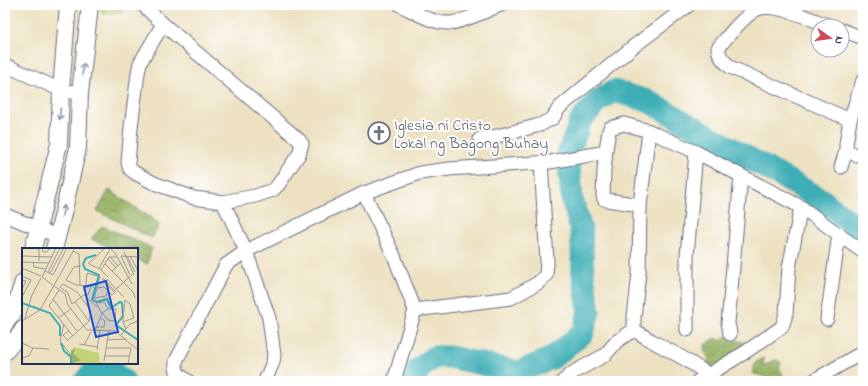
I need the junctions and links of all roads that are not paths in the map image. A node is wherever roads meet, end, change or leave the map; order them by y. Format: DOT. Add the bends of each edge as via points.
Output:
graph roads {
  1 [pos="68,5"];
  2 [pos="90,5"];
  3 [pos="143,5"];
  4 [pos="400,5"];
  5 [pos="501,5"];
  6 [pos="689,5"];
  7 [pos="810,19"];
  8 [pos="163,24"];
  9 [pos="850,33"];
  10 [pos="863,38"];
  11 [pos="5,65"];
  12 [pos="863,80"];
  13 [pos="61,90"];
  14 [pos="80,93"];
  15 [pos="850,120"];
  16 [pos="649,131"];
  17 [pos="480,139"];
  18 [pos="604,151"];
  19 [pos="846,151"];
  20 [pos="696,152"];
  21 [pos="863,157"];
  22 [pos="545,162"];
  23 [pos="841,167"];
  24 [pos="741,176"];
  25 [pos="364,193"];
  26 [pos="223,202"];
  27 [pos="640,205"];
  28 [pos="801,207"];
  29 [pos="5,215"];
  30 [pos="38,229"];
  31 [pos="839,234"];
  32 [pos="55,243"];
  33 [pos="33,248"];
  34 [pos="246,250"];
  35 [pos="863,252"];
  36 [pos="22,285"];
  37 [pos="415,310"];
  38 [pos="827,319"];
  39 [pos="5,324"];
  40 [pos="634,330"];
  41 [pos="687,330"];
  42 [pos="22,331"];
  43 [pos="730,334"];
  44 [pos="5,352"];
  45 [pos="863,352"];
  46 [pos="703,378"];
  47 [pos="188,381"];
  48 [pos="265,381"];
  49 [pos="394,381"];
  50 [pos="564,381"];
  51 [pos="813,381"];
  1 -- 13 [label="street"];
  14 -- 2 [label="street, one-way"];
  3 -- 8 [label="street"];
  4 -- 5 [label="street" via="429,19 450,23"];
  6 -- 17 [label="street" via="577,93 559,108 553,118 536,126"];
  7 -- 15 [label="street" via="779,8 757,9 744,19 718,48 721,59 730,67"];
  8 -- 26 [label="street" via="140,64 131,127 128,163 130,169 154,184 194,198"];
  8 -- 26 [label="street" via="302,144 299,154 273,190"];
  9 -- 10 [label="street"];
  11 -- 13 [label="street"];
  12 -- 15 [label="street"];
  13 -- 14 [label="street"];
  13 -- 30 [label="street, one-way" via="59,144"];
  32 -- 14 [label="street, one-way" via="78,148"];
  15 -- 19 [label="street"];
  16 -- 18 [label="street" via="624,124 610,128"];
  16 -- 20 [label="street"];
  16 -- 27 [label="street"];
  18 -- 22 [label="street"];
  18 -- 27 [label="street" via="604,199"];
  19 -- 21 [label="street"];
  19 -- 23 [label="street"];
  20 -- 24 [label="street"];
  20 -- 41 [label="street" via="688,256"];
  22 -- 25 [label="street" via="420,173"];
  22 -- 37 [label="street" via="546,275 538,283 511,298"];
  24 -- 28 [label="street"];
  24 -- 43 [label="street" via="728,323"];
  25 -- 34 [label="street"];
  25 -- 37 [label="street" via="394,256"];
  26 -- 34 [label="street"];
  27 -- 40 [label="street" via="639,273"];
  28 -- 31 [label="street"];
  28 -- 46 [label="street" via="789,268 786,314 782,327"];
  29 -- 30 [label="street"];
  30 -- 32 [label="street"];
  30 -- 33 [label="street"];
  31 -- 35 [label="street"];
  31 -- 38 [label="street"];
  34 -- 47 [label="street" via="226,265 176,361 177,372"];
  34 -- 48 [label="street" via="269,318 274,355"];
  36 -- 39 [label="street" via="14,311"];
  37 -- 49 [label="street"];
  40 -- 46 [label="street" via="683,358"];
  40 -- 50 [label="street" via="617,341 605,355 574,372"];
  42 -- 44 [label="street"];
  45 -- 51 [label="street"];
}
